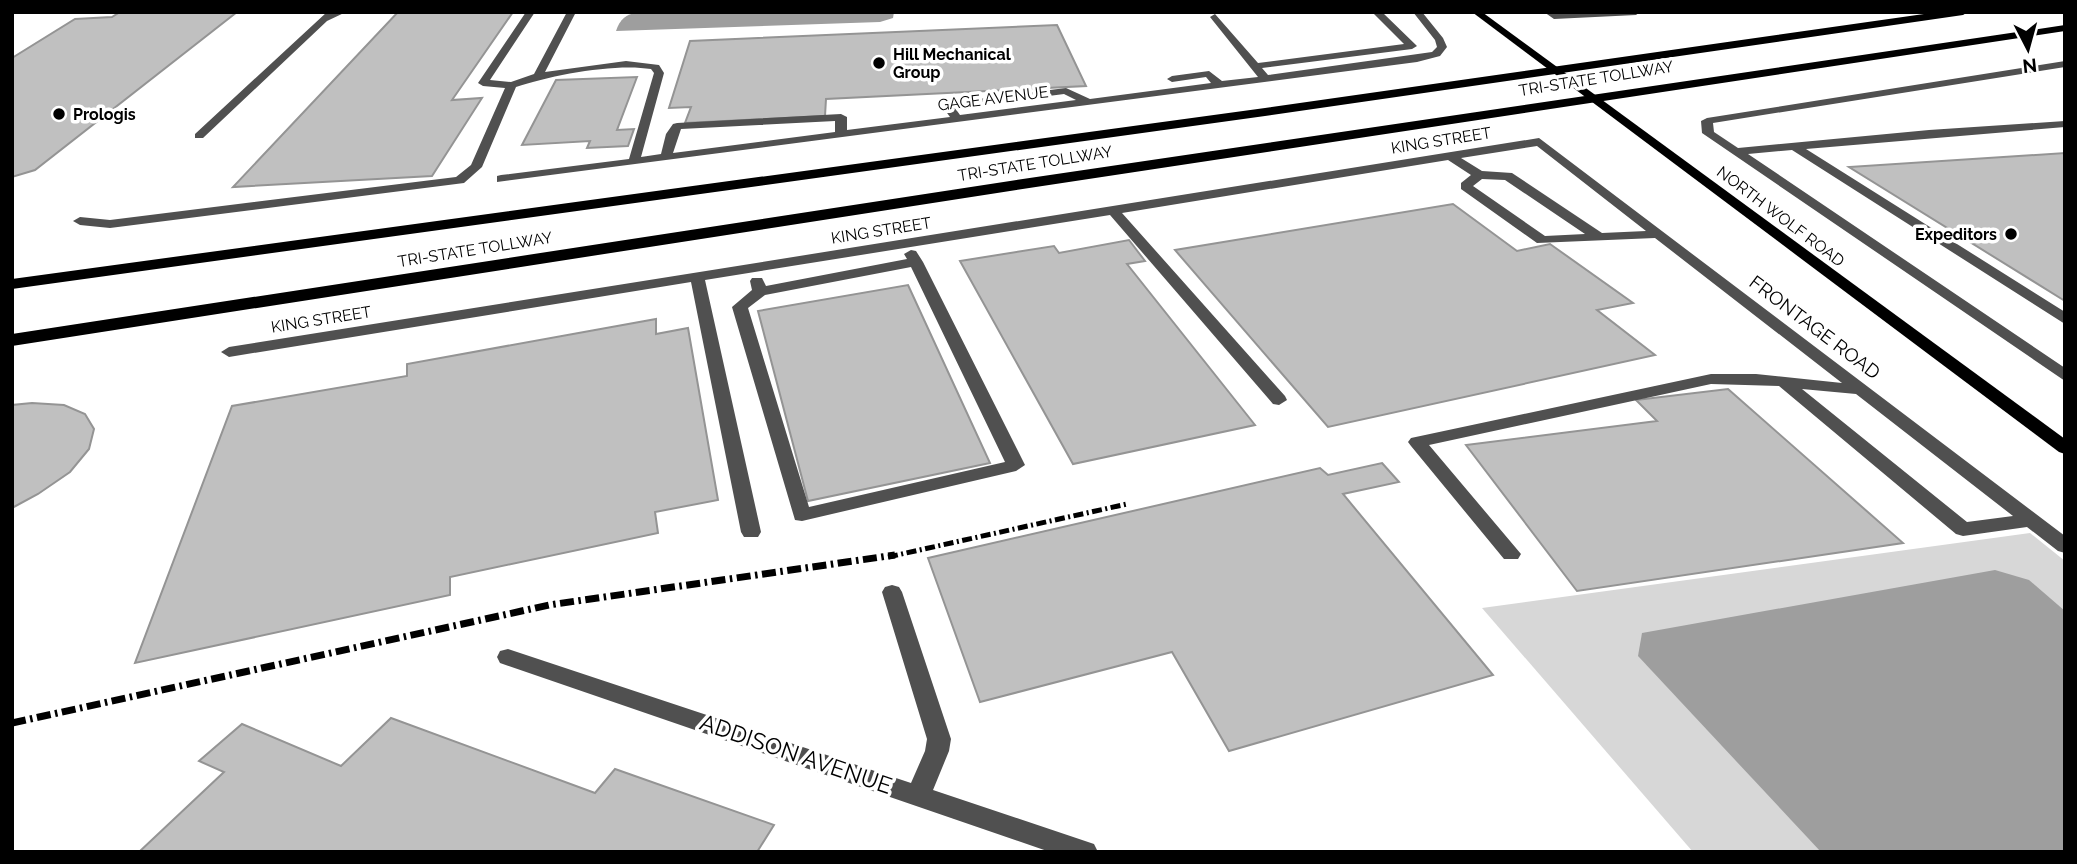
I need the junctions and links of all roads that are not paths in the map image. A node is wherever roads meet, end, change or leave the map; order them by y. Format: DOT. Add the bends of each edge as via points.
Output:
graph roads {
  1 [pos="342,12"];
  2 [pos="531,12"];
  3 [pos="572,12"];
  4 [pos="1376,12"];
  5 [pos="1417,12"];
  6 [pos="1476,12"];
  7 [pos="1548,12"];
  8 [pos="1636,12"];
  9 [pos="1963,12"];
  10 [pos="1215,17"];
  11 [pos="2065,28"];
  12 [pos="2065,64"];
  13 [pos="1255,66"];
  14 [pos="538,76"];
  15 [pos="1265,79"];
  16 [pos="483,83"];
  17 [pos="512,85"];
  18 [pos="495,98"];
  19 [pos="1088,102"];
  20 [pos="957,119"];
  21 [pos="2065,124"];
  22 [pos="841,134"];
  23 [pos="199,136"];
  24 [pos="1539,142"];
  25 [pos="1794,146"];
  26 [pos="1736,152"];
  27 [pos="1451,156"];
  28 [pos="666,157"];
  29 [pos="634,161"];
  30 [pos="1479,175"];
  31 [pos="501,179"];
  32 [pos="1113,211"];
  33 [pos="80,221"];
  34 [pos="1658,234"];
  35 [pos="1599,237"];
  36 [pos="905,244"];
  37 [pos="916,262"];
  38 [pos="752,268"];
  39 [pos="697,277"];
  40 [pos="12,284"];
  41 [pos="760,291"];
  42 [pos="2065,319"];
  43 [pos="12,340"];
  44 [pos="229,352"];
  45 [pos="2065,376"];
  46 [pos="1784,382"];
  47 [pos="1863,390"];
  48 [pos="1279,400"];
  49 [pos="2065,448"];
  50 [pos="2032,520"];
  51 [pos="751,532"];
  52 [pos="2065,546"];
  53 [pos="1511,554"];
  54 [pos="892,592"];
  55 [pos="508,657"];
  56 [pos="918,795"];
  57 [pos="1084,852"];
  1 -- 23 [label="street" via="324,19"];
  2 -- 16 [label="street"];
  3 -- 14 [label="street"];
  4 -- 13 [label="street" via="1412,46"];
  5 -- 15 [label="street, GAGE AVENUE" via="1440,40 1442,47 1436,54"];
  6 -- 49 [label="main road, NORTH WOLF ROAD"];
  7 -- 8 [label="street" via="1554,16"];
  9 -- 40 [label="highway, TRI-STATE TOLLWAY"];
  10 -- 13 [label="street"];
  11 -- 43 [label="highway, TRI-STATE TOLLWAY"];
  12 -- 26 [label="street" via="1707,121 1708,133"];
  13 -- 15 [label="street"];
  14 -- 17 [label="street"];
  14 -- 29 [label="street" via="594,67 655,67 659,73"];
  15 -- 19 [label="street, GAGE AVENUE"];
  16 -- 17 [label="street"];
  16 -- 18 [label="street"];
  17 -- 18 [label="street"];
  18 -- 33 [label="street" via="476,167 460,180 110,224"];
  19 -- 20 [label="street, GAGE AVENUE"];
  19 -- 20 [label="street" via="1066,91 948,106"];
  20 -- 22 [label="street, GAGE AVENUE"];
  21 -- 25 [label="street"];
  22 -- 28 [label="street, GAGE AVENUE"];
  22 -- 28 [label="street" via="841,117 677,126"];
  24 -- 27 [label="street, KING STREET"];
  24 -- 34 [label="street, FRONTAGE ROAD"];
  25 -- 26 [label="street"];
  25 -- 42 [label="street"];
  26 -- 45 [label="street"];
  27 -- 30 [label="street"];
  27 -- 32 [label="street, KING STREET"];
  28 -- 29 [label="street, GAGE AVENUE"];
  29 -- 31 [label="street, GAGE AVENUE"];
  30 -- 35 [label="street" via="1508,176"];
  30 -- 35 [label="street" via="1465,186 1542,240"];
  32 -- 36 [label="street, KING STREET"];
  32 -- 48 [label="street"];
  34 -- 35 [label="street"];
  34 -- 47 [label="street, FRONTAGE ROAD"];
  36 -- 37 [label="street"];
  36 -- 38 [label="street, KING STREET"];
  37 -- 41 [label="street"];
  37 -- 41 [label="street" via="1016,465 802,515 740,307"];
  38 -- 39 [label="street, KING STREET"];
  38 -- 41 [label="street"];
  39 -- 44 [label="street, KING STREET"];
  39 -- 51 [label="street"];
  46 -- 47 [label="street"];
  46 -- 50 [label="street" via="1963,528"];
  46 -- 53 [label="street" via="1711,379 1417,442"];
  47 -- 50 [label="street, FRONTAGE ROAD"];
  50 -- 52 [label="street, FRONTAGE ROAD"];
  54 -- 56 [label="street" via="939,739"];
  55 -- 56 [label="street, ADDISON AVENUE"];
  56 -- 57 [label="street, ADDISON AVENUE"];
}
